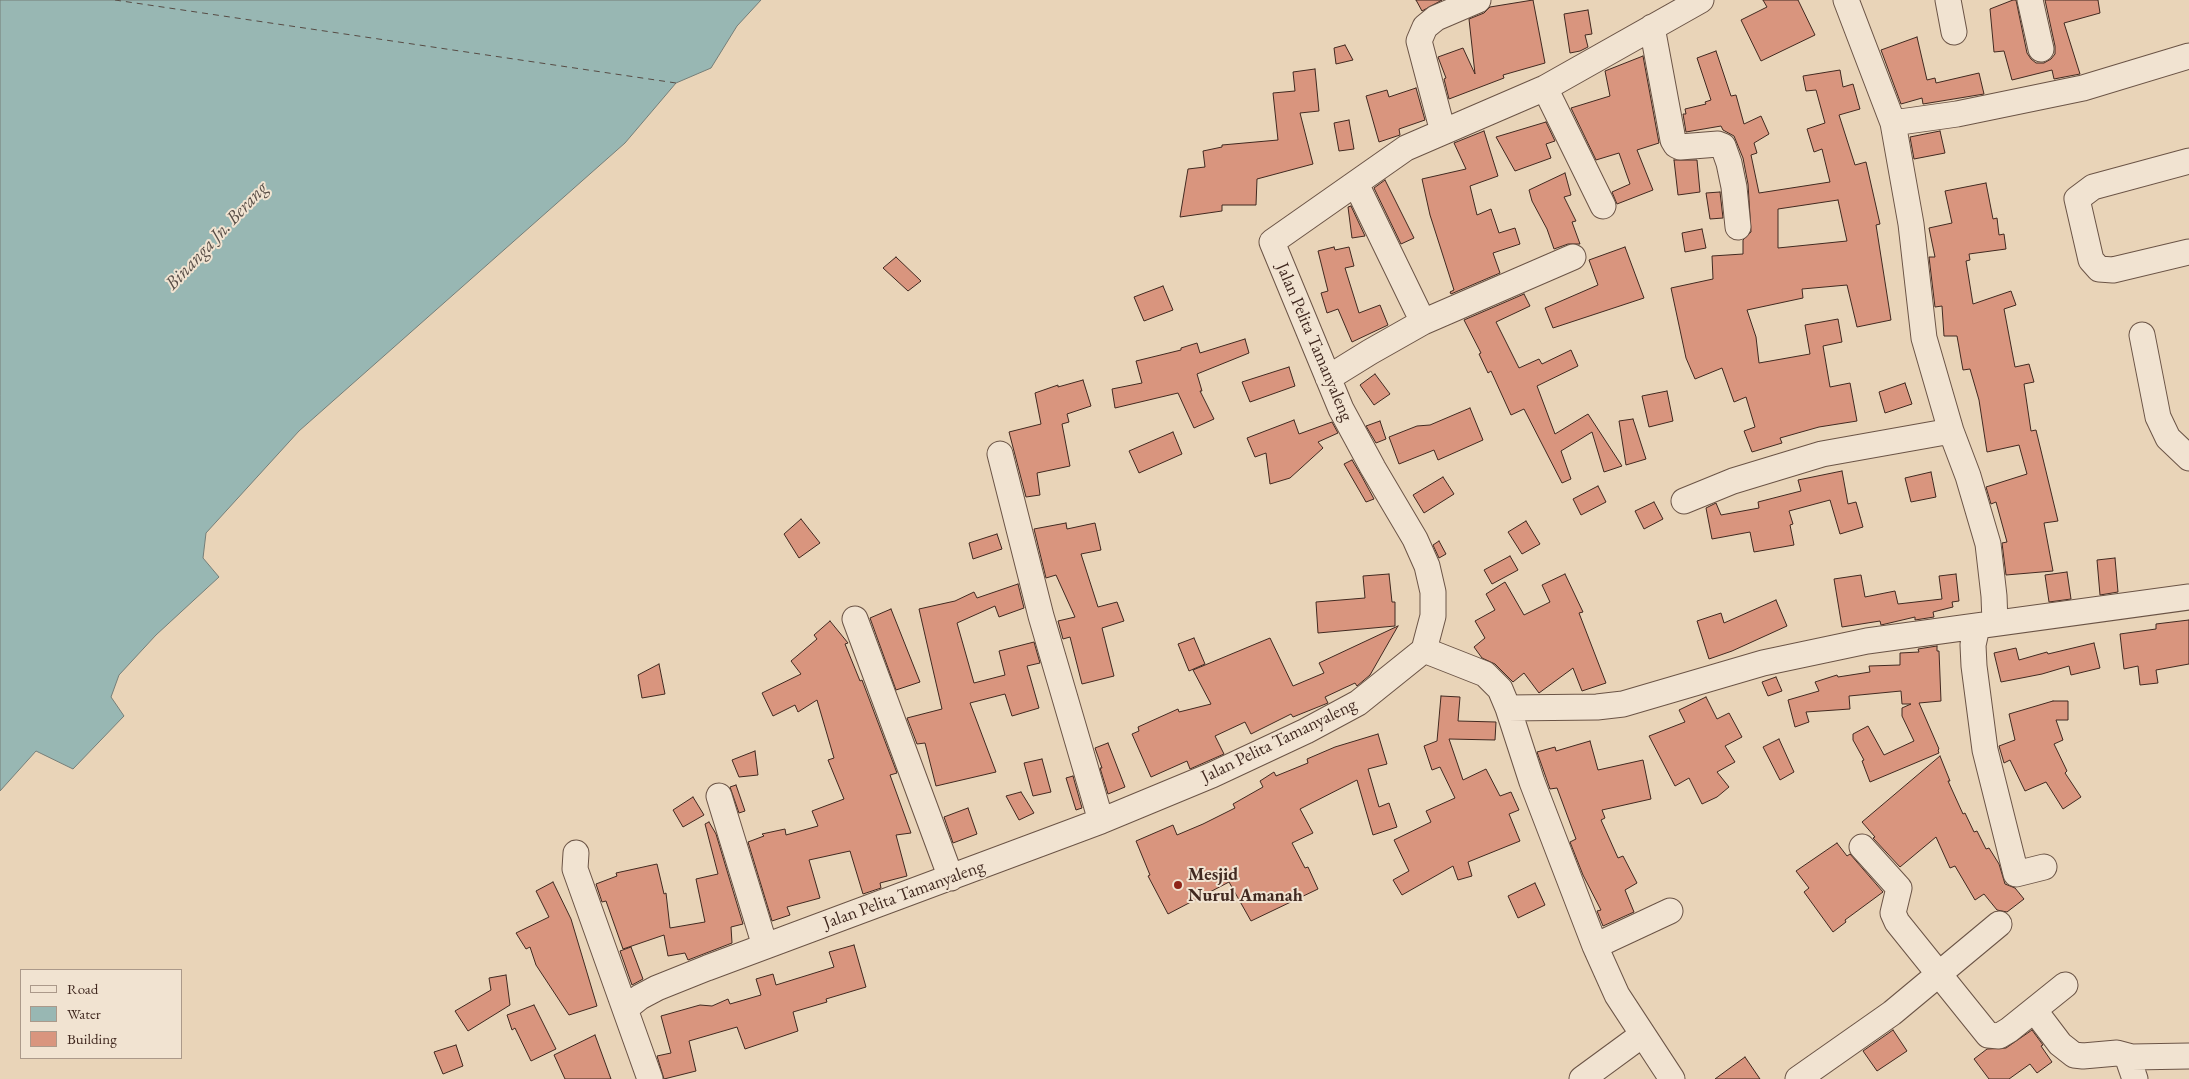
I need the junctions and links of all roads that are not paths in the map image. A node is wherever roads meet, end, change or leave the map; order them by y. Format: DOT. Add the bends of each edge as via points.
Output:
graph roads {
  1 [pos="1478,0"];
  2 [pos="1701,0"];
  3 [pos="1846,0"];
  4 [pos="1948,0"];
  5 [pos="2030,0"];
  6 [pos="1652,27"];
  7 [pos="1954,32"];
  8 [pos="2041,49"];
  9 [pos="2189,56"];
  10 [pos="1545,88"];
  11 [pos="1893,123"];
  12 [pos="1443,132"];
  13 [pos="2189,161"];
  14 [pos="1356,184"];
  15 [pos="1603,206"];
  16 [pos="1738,227"];
  17 [pos="2189,252"];
  18 [pos="1573,257"];
  19 [pos="1423,322"];
  20 [pos="2142,334"];
  21 [pos="1328,378"];
  22 [pos="1951,431"];
  23 [pos="1000,454"];
  24 [pos="2189,458"];
  25 [pos="1684,501"];
  26 [pos="2189,597"];
  27 [pos="855,618"];
  28 [pos="1986,625"];
  29 [pos="1424,650"];
  30 [pos="1508,708"];
  31 [pos="720,796"];
  32 [pos="1101,821"];
  33 [pos="1862,847"];
  34 [pos="576,853"];
  35 [pos="2044,867"];
  36 [pos="951,878"];
  37 [pos="1670,911"];
  38 [pos="1999,924"];
  39 [pos="765,946"];
  40 [pos="1595,946"];
  41 [pos="1940,974"];
  42 [pos="2065,985"];
  43 [pos="625,1009"];
  44 [pos="2035,1011"];
  45 [pos="1642,1034"];
  46 [pos="2189,1056"];
  47 [pos="2131,1067"];
  48 [pos="650,1079"];
  49 [pos="1582,1079"];
  50 [pos="1672,1079"];
  51 [pos="1798,1079"];
  1 -- 12 [label="street" via="1436,18 1425,27 1419,40"];
  2 -- 6 [label="street, Jalan Pelita Tamanyaleng"];
  3 -- 11 [label="street"];
  4 -- 7 [label="street"];
  5 -- 8 [label="street"];
  6 -- 10 [label="street, Jalan Pelita Tamanyaleng"];
  6 -- 16 [label="street" via="1673,140 1680,147 1723,146 1734,187"];
  9 -- 11 [label="street" via="2083,88 1957,114"];
  10 -- 12 [label="street, Jalan Pelita Tamanyaleng"];
  10 -- 15 [label="street"];
  11 -- 22 [label="street" via="1911,224 1924,338"];
  12 -- 14 [label="street, Jalan Pelita Tamanyaleng" via="1406,148"];
  13 -- 17 [label="street" via="2093,187 2077,199 2091,260 2100,269 2113,270"];
  14 -- 19 [label="street"];
  14 -- 21 [label="street, Jalan Pelita Tamanyaleng" via="1272,242"];
  18 -- 19 [label="street"];
  19 -- 21 [label="street"];
  20 -- 24 [label="street" via="2158,418 2168,438"];
  21 -- 29 [label="street, Jalan Pelita Tamanyaleng" via="1358,441 1415,539 1427,566 1433,592 1433,616"];
  22 -- 25 [label="street" via="1822,454 1733,481"];
  22 -- 28 [label="street" via="1988,544 1994,596"];
  23 -- 32 [label="street" via="1041,616"];
  26 -- 28 [label="street"];
  27 -- 36 [label="street"];
  28 -- 30 [label="street" via="1822,649 1623,704"];
  28 -- 35 [label="street" via="1974,646 1985,750 2016,874"];
  29 -- 30 [label="street" via="1484,674 1500,689"];
  29 -- 32 [label="street, Jalan Pelita Tamanyaleng" via="1341,713 1212,775"];
  30 -- 40 [label="street" via="1532,782"];
  31 -- 39 [label="street"];
  32 -- 36 [label="street, Jalan Pelita Tamanyaleng"];
  33 -- 41 [label="street" via="1899,888 1894,918"];
  34 -- 43 [label="street" via="575,869"];
  36 -- 39 [label="street, Jalan Pelita Tamanyaleng"];
  37 -- 40 [label="street"];
  38 -- 41 [label="street"];
  39 -- 43 [label="street, Jalan Pelita Tamanyaleng" via="657,988"];
  40 -- 45 [label="street" via="1617,995"];
  41 -- 44 [label="street" via="1988,1035 2000,1036"];
  41 -- 51 [label="street" via="1892,1014"];
  42 -- 44 [label="street"];
  43 -- 48 [label="street"];
  44 -- 47 [label="street" via="2060,1044 2074,1055 2117,1053"];
  45 -- 49 [label="street"];
  45 -- 50 [label="street"];
  46 -- 47 [label="street"];
}
